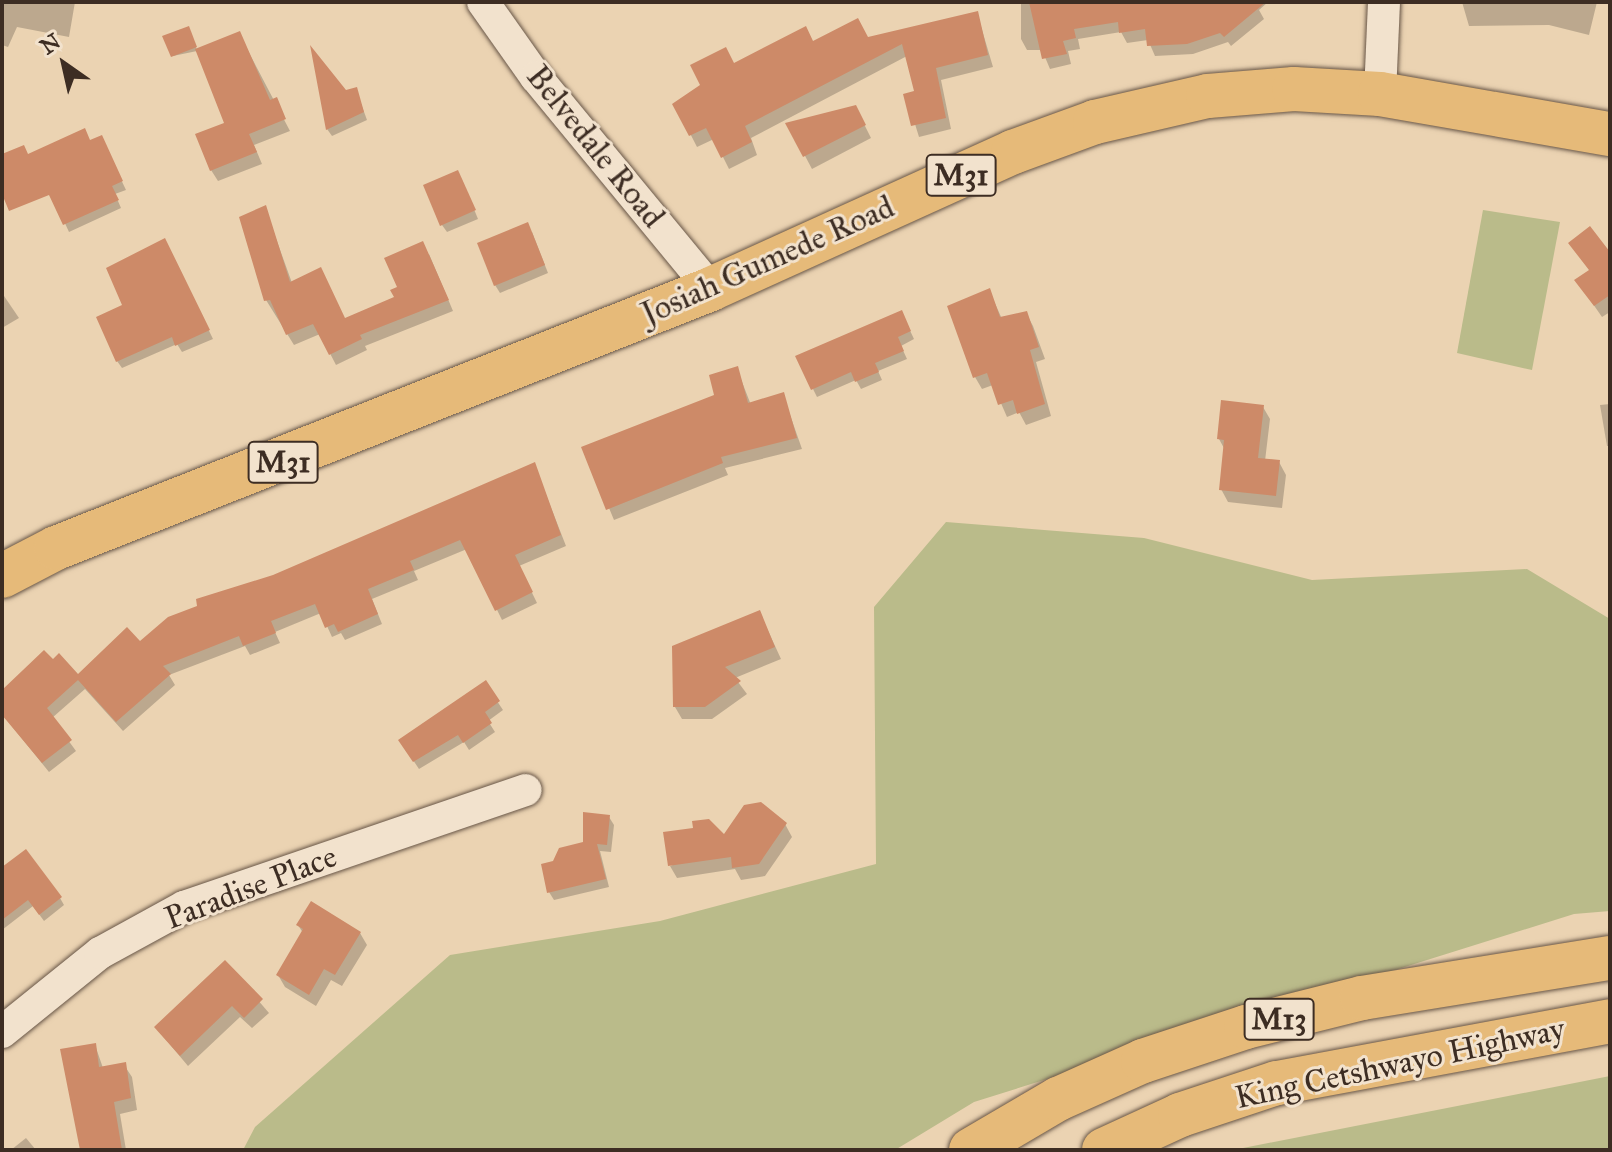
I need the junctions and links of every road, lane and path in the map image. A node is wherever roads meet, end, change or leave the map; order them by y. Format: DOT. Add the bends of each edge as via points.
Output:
graph roads {
  1 [pos="483,2"];
  2 [pos="1384,2"];
  3 [pos="1380,94"];
  4 [pos="1610,134"];
  5 [pos="711,289"];
  6 [pos="2,576"];
  7 [pos="526,790"];
  8 [pos="1610,958"];
  9 [pos="1610,1021"];
  10 [pos="2,1032"];
  11 [pos="971,1150"];
  12 [pos="1104,1150"];
  1 -- 5 [label="street, Belvedale Road" via="536,77"];
  2 -- 3 [label="street"];
  3 -- 4 [label="main road, Josiah Gumede Road / M31"];
  3 -- 5 [label="main road, Josiah Gumede Road / M31" via="1294,89 1208,96 1095,122 1013,152"];
  5 -- 6 [label="main road, Josiah Gumede Road / M31" via="56,548"];
  7 -- 10 [label="street, Paradise Place" via="184,907 100,953"];
  8 -- 11 [label="main road, King Cetshwayo Highway / M13" via="1362,998 1246,1027 1129,1067 1058,1099"];
  9 -- 12 [label="main road, King Cetshwayo Highway / M13" via="1277,1083 1180,1115"];
}
